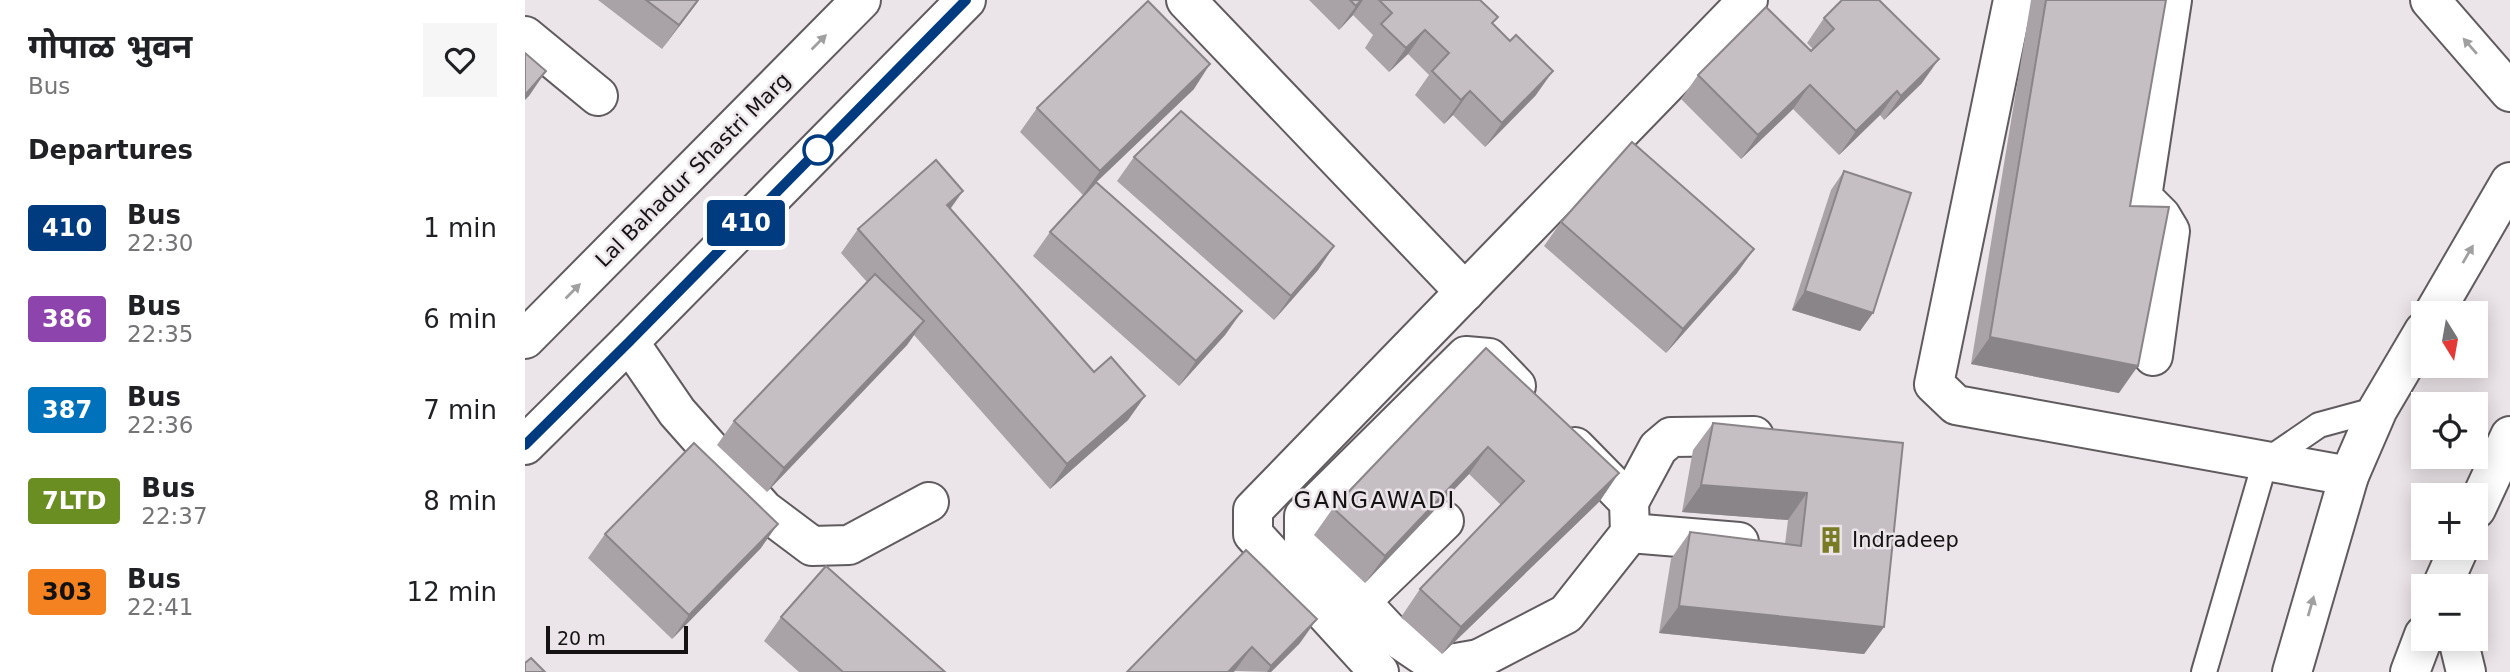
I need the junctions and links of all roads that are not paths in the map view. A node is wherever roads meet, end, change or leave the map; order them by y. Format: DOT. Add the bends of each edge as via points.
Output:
graph roads {
  1 [pos="861,0"];
  2 [pos="966,0"];
  3 [pos="1187,0"];
  4 [pos="1748,0"];
  5 [pos="2013,0"];
  6 [pos="2172,0"];
  7 [pos="2430,0"];
  8 [pos="525,36"];
  9 [pos="2510,92"];
  10 [pos="598,96"];
  11 [pos="2510,182"];
  12 [pos="1465,292"];
  13 [pos="2441,301"];
  14 [pos="525,339"];
  15 [pos="629,342"];
  16 [pos="2411,353"];
  17 [pos="2153,356"];
  18 [pos="2378,409"];
  19 [pos="1754,436"];
  20 [pos="2510,436"];
  21 [pos="525,445"];
  22 [pos="2265,461"];
  23 [pos="2349,476"];
  24 [pos="2488,483"];
  25 [pos="929,502"];
  26 [pos="1630,517"];
  27 [pos="1444,521"];
  28 [pos="1253,524"];
  29 [pos="1304,529"];
  30 [pos="1763,544"];
  31 [pos="1361,601"];
  32 [pos="2418,651"];
  33 [pos="2461,651"];
  34 [pos="1473,665"];
  35 [pos="1379,672"];
  36 [pos="2204,672"];
  37 [pos="2292,672"];
  38 [pos="2410,672"];
  39 [pos="2466,672"];
  14 -- 1 [label="street, Lal Bahadur Shastri Marg, one-way"];
  2 -- 15 [label="street"];
  3 -- 12 [label="street"];
  4 -- 12 [label="street"];
  5 -- 22 [label="street" via="1934,384 1956,405"];
  6 -- 17 [label="street" via="2142,197 2169,231"];
  9 -- 7 [label="street, one-way"];
  8 -- 10 [label="street"];
  13 -- 11 [label="street, one-way"];
  12 -- 28 [label="street" via="1253,510"];
  15 -- 21 [label="street"];
  15 -- 25 [label="street" via="677,412 764,510 812,546 849,545"];
  16 -- 18 [label="street"];
  18 -- 22 [label="lane" via="2319,425"];
  18 -- 23 [label="street"];
  19 -- 26 [label="street" via="1671,437 1658,448"];
  20 -- 24 [label="street"];
  22 -- 23 [label="street"];
  22 -- 36 [label="lane"];
  37 -- 23 [label="street, one-way"];
  26 -- 29 [label="street" via="1489,358 1466,356 1304,516"];
  26 -- 30 [label="street"];
  26 -- 34 [label="street" via="1566,614"];
  27 -- 31 [label="street"];
  28 -- 29 [label="street"];
  28 -- 35 [label="street" via="1253,534"];
  29 -- 31 [label="street" via="1304,541"];
  31 -- 34 [label="street" via="1390,633 1439,666"];
  32 -- 38 [label="street"];
  33 -- 39 [label="street"];
}
